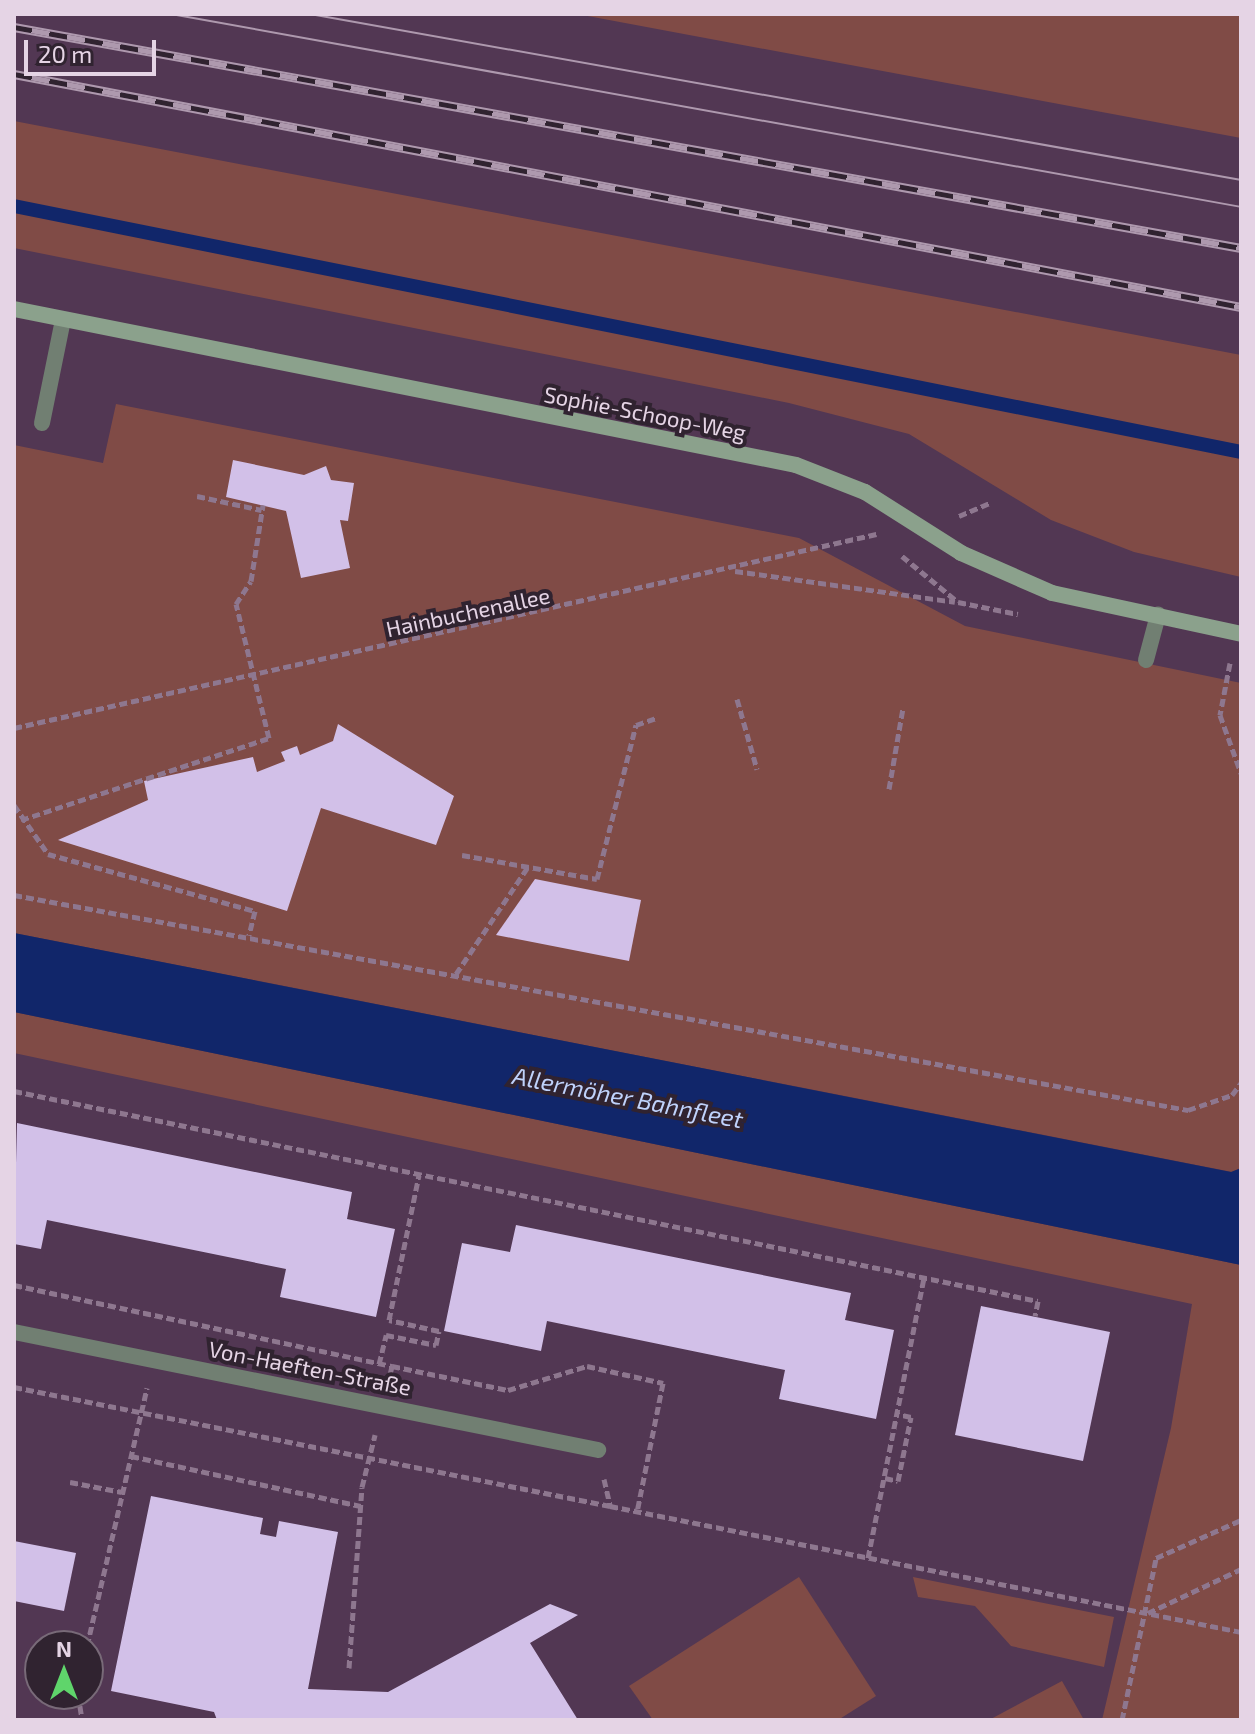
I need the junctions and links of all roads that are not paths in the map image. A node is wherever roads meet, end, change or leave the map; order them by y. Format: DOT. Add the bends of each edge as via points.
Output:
graph roads {
  1 [pos="14,309"];
  2 [pos="63,320"];
  3 [pos="42,423"];
  4 [pos="1158,615"];
  5 [pos="1238,633"];
  6 [pos="1146,660"];
  7 [pos="14,1332"];
  8 [pos="598,1450"];
  1 -- 2 [label="street, Sophie-Schoop-Weg"];
  2 -- 3 [label="street"];
  2 -- 4 [label="street, Sophie-Schoop-Weg" via="796,465 865,492 961,553 1052,593"];
  4 -- 5 [label="street, Sophie-Schoop-Weg"];
  4 -- 6 [label="street"];
  7 -- 8 [label="street, Von-Haeften-Straße"];
}
